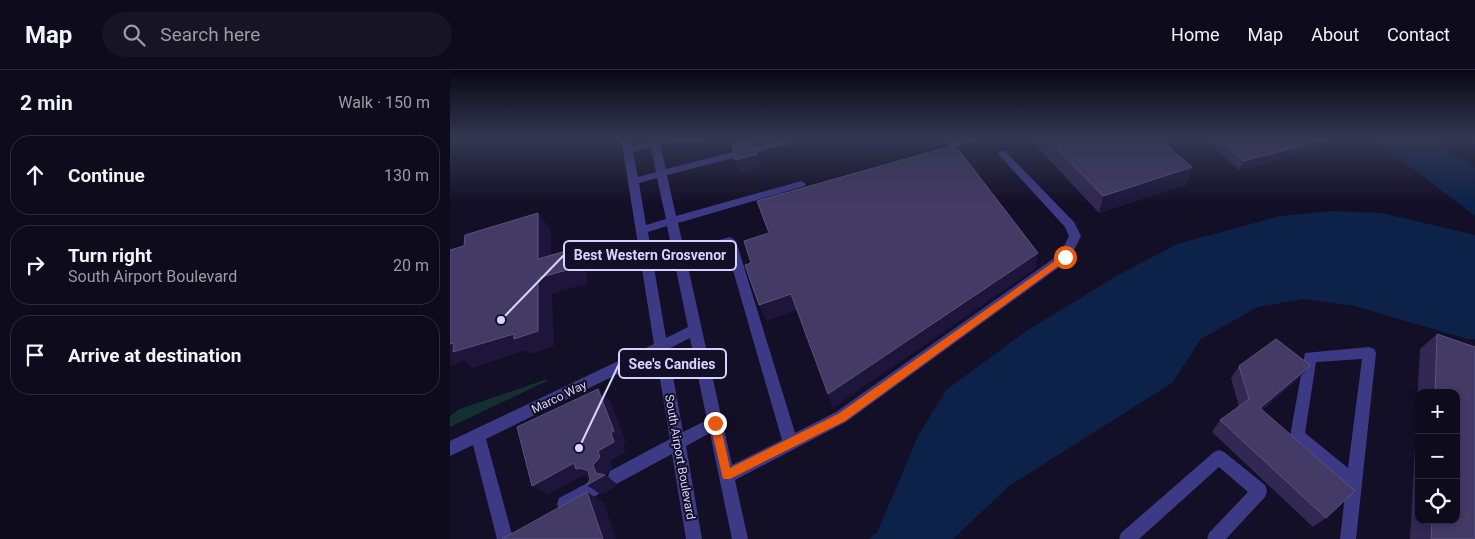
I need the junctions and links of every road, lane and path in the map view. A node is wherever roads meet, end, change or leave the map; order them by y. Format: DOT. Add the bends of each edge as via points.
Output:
graph roads {
  1 [pos="630,160"];
  2 [pos="659,160"];
  3 [pos="716,160"];
  4 [pos="1009,160"];
  5 [pos="662,174"];
  6 [pos="633,181"];
  7 [pos="801,184"];
  8 [pos="672,221"];
  9 [pos="641,230"];
  10 [pos="679,256"];
  11 [pos="695,330"];
  12 [pos="661,347"];
  13 [pos="715,423"];
  14 [pos="478,436"];
  15 [pos="678,443"];
  16 [pos="791,443"];
  17 [pos="450,449"];
  18 [pos="616,476"];
  19 [pos="727,476"];
  20 [pos="1354,483"];
  21 [pos="592,488"];
  22 [pos="553,511"];
  23 [pos="521,529"];
  24 [pos="505,539"];
  25 [pos="694,539"];
  26 [pos="740,539"];
  27 [pos="1127,539"];
  28 [pos="1214,539"];
  29 [pos="1348,539"];
  1 -- 6 [label="street, South Airport Boulevard"];
  2 -- 5 [label="street"];
  3 -- 5 [label="street"];
  4 -- 16 [label="street" via="1070,225 1075,236 1065,257 841,418"];
  5 -- 6 [label="street"];
  5 -- 8 [label="street"];
  6 -- 9 [label="street, South Airport Boulevard"];
  7 -- 8 [label="street"];
  8 -- 9 [label="street"];
  8 -- 10 [label="street"];
  9 -- 12 [label="street, South Airport Boulevard"];
  10 -- 11 [label="street"];
  10 -- 16 [label="street" via="730,241"];
  11 -- 12 [label="street, Marco Way"];
  11 -- 13 [label="street"];
  12 -- 14 [label="street, Marco Way"];
  12 -- 15 [label="street, South Airport Boulevard"];
  13 -- 15 [label="street"];
  13 -- 19 [label="street"];
  14 -- 17 [label="street, Marco Way"];
  14 -- 24 [label="street"];
  15 -- 18 [label="street"];
  15 -- 25 [label="street, South Airport Boulevard"];
  16 -- 19 [label="street"];
  19 -- 26 [label="street"];
  20 -- 20 [label="street" via="1370,352 1310,357 1297,436"];
  20 -- 29 [label="street"];
  21 -- 22 [label="street"];
  23 -- 24 [label="street"];
  27 -- 28 [label="street" via="1219,457 1258,491"];
}
